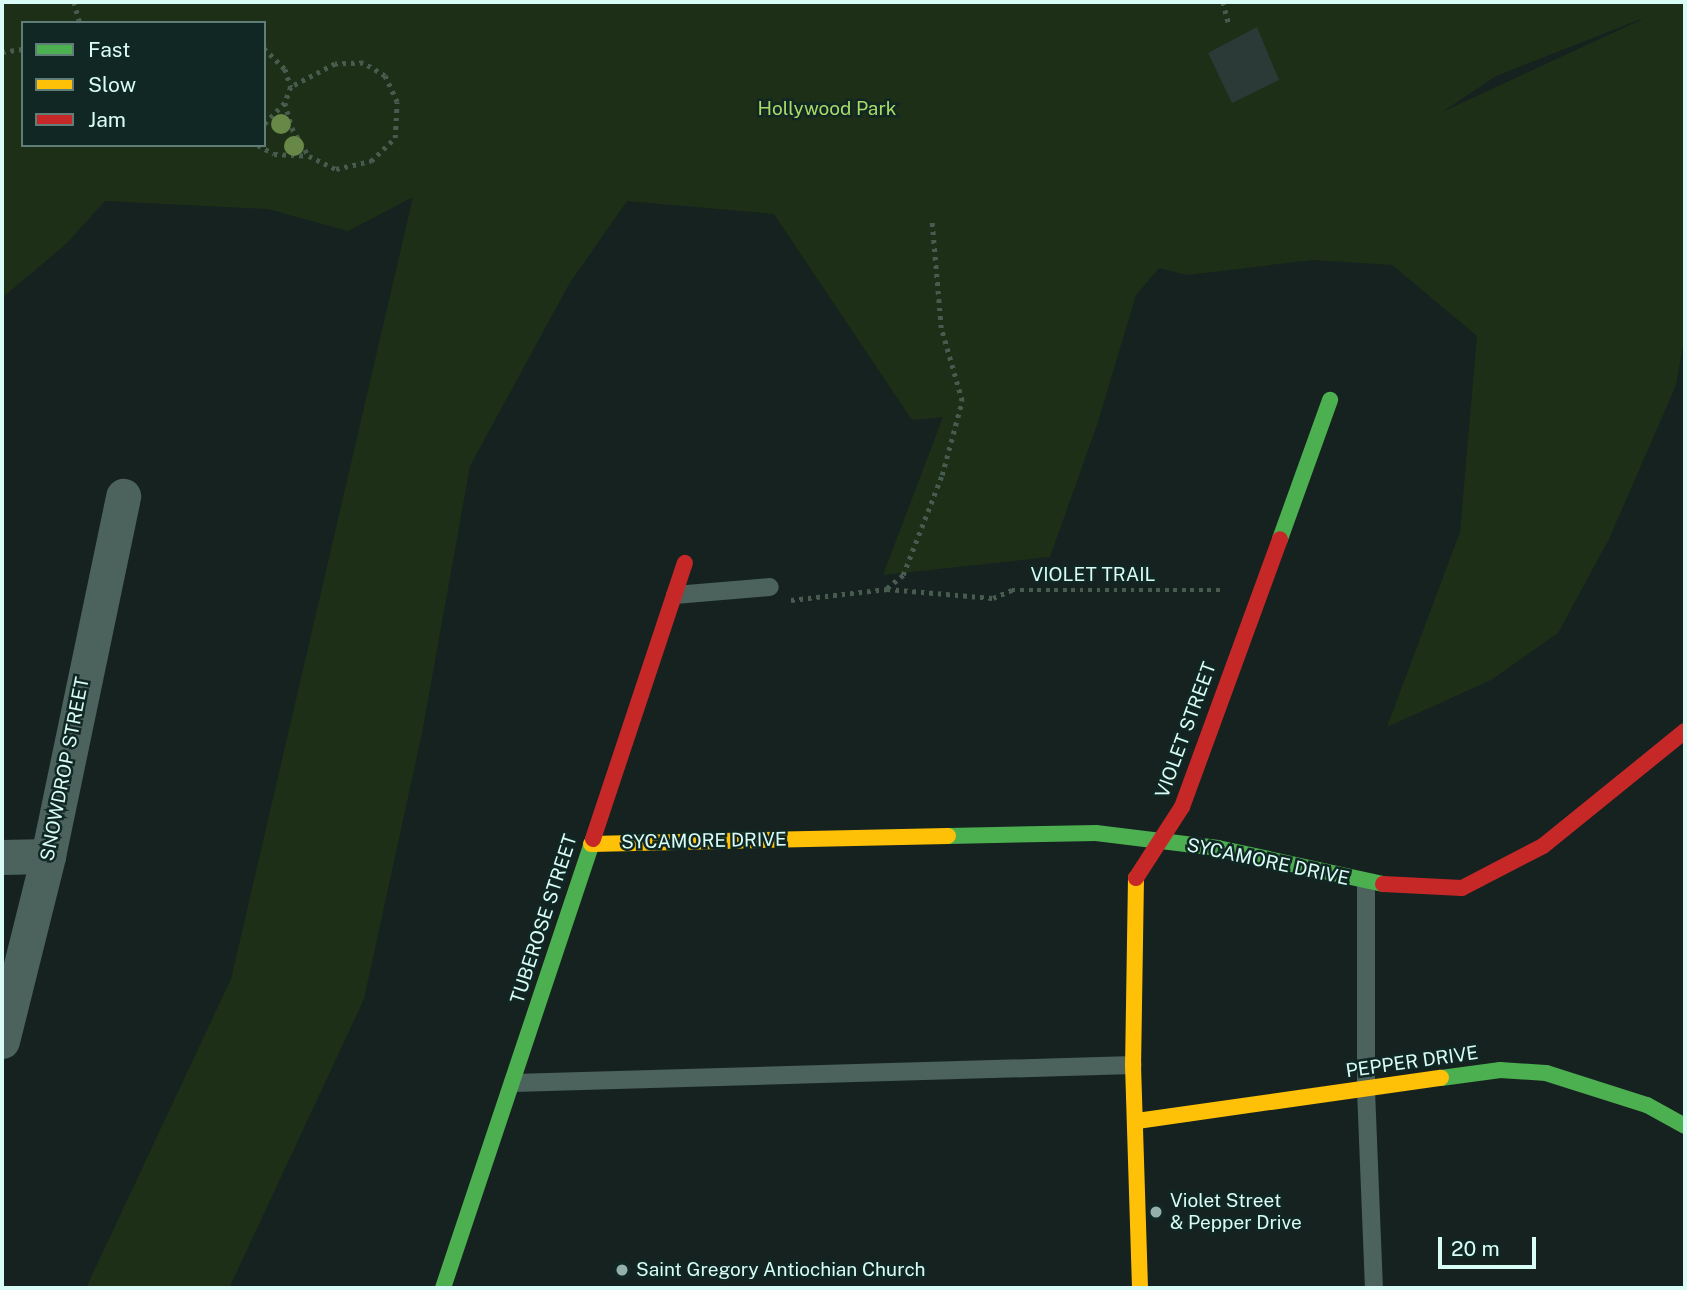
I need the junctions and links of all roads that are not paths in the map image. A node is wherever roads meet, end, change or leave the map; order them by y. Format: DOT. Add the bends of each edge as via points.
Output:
graph roads {
  1 [pos="1330,400"];
  2 [pos="123,496"];
  3 [pos="685,563"];
  4 [pos="770,587"];
  5 [pos="675,594"];
  6 [pos="1685,731"];
  7 [pos="1157,841"];
  8 [pos="591,844"];
  9 [pos="48,856"];
  10 [pos="2,857"];
  11 [pos="1366,883"];
  12 [pos="2,1041"];
  13 [pos="1133,1065"];
  14 [pos="513,1083"];
  15 [pos="1366,1090"];
  16 [pos="1137,1121"];
  17 [pos="1685,1126"];
  18 [pos="443,1288"];
  19 [pos="1140,1288"];
  20 [pos="1374,1288"];
  1 -- 7 [label="street, VIOLET STREET" via="1182,807"];
  2 -- 9 [label="street, SNOWDROP STREET"];
  3 -- 5 [label="street, TUBEROSE STREET"];
  4 -- 5 [label="lane"];
  5 -- 8 [label="street, TUBEROSE STREET"];
  6 -- 11 [label="street, SYCAMORE DRIVE" via="1543,846 1462,888"];
  7 -- 8 [label="street, SYCAMORE DRIVE" via="1096,832"];
  7 -- 11 [label="street, SYCAMORE DRIVE" via="1218,848"];
  7 -- 13 [label="street, VIOLET STREET" via="1134,881"];
  8 -- 14 [label="street, TUBEROSE STREET"];
  9 -- 10 [label="street"];
  9 -- 12 [label="street, SNOWDROP STREET"];
  11 -- 15 [label="lane"];
  13 -- 14 [label="lane"];
  13 -- 16 [label="street, VIOLET STREET"];
  14 -- 18 [label="street, TUBEROSE STREET"];
  15 -- 16 [label="street, PEPPER DRIVE"];
  15 -- 17 [label="street, PEPPER DRIVE" via="1500,1070 1546,1073 1647,1105"];
  15 -- 20 [label="lane"];
  16 -- 19 [label="street, VIOLET STREET"];
}
